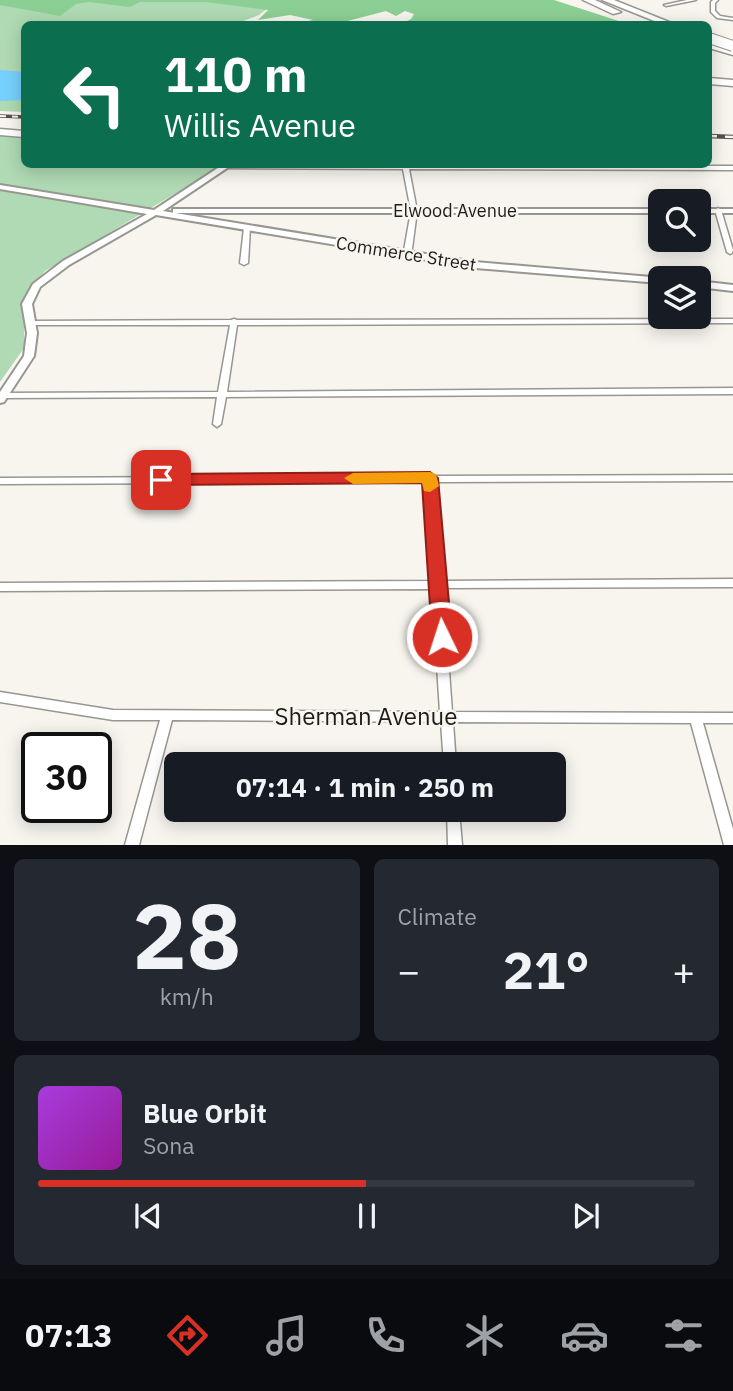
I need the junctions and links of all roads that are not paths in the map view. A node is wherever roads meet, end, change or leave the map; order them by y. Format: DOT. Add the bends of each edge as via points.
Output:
graph roads {
  1 [pos="587,0"];
  2 [pos="606,0"];
  3 [pos="694,0"];
  4 [pos="716,0"];
  5 [pos="666,5"];
  6 [pos="733,19"];
  7 [pos="641,21"];
  8 [pos="661,21"];
  9 [pos="712,43"];
  10 [pos="712,43"];
  11 [pos="733,43"];
  12 [pos="733,52"];
  13 [pos="712,81"];
  14 [pos="733,83"];
  15 [pos="0,130"];
  16 [pos="21,132"];
  17 [pos="225,168"];
  18 [pos="406,168"];
  19 [pos="712,168"];
  20 [pos="733,168"];
  21 [pos="0,187"];
  22 [pos="414,211"];
  23 [pos="648,211"];
  24 [pos="711,211"];
  25 [pos="718,211"];
  26 [pos="733,211"];
  27 [pos="250,212"];
  28 [pos="154,214"];
  29 [pos="247,228"];
  30 [pos="730,251"];
  31 [pos="407,256"];
  32 [pos="244,262"];
  33 [pos="648,279"];
  34 [pos="711,285"];
  35 [pos="733,288"];
  36 [pos="234,321"];
  37 [pos="733,321"];
  38 [pos="30,323"];
  39 [pos="733,391"];
  40 [pos="223,394"];
  41 [pos="1,398"];
  42 [pos="218,424"];
  43 [pos="430,478"];
  44 [pos="733,478"];
  45 [pos="0,481"];
  46 [pos="733,583"];
  47 [pos="439,584"];
  48 [pos="0,587"];
  49 [pos="0,697"];
  50 [pos="167,716"];
  51 [pos="447,718"];
  52 [pos="696,718"];
  53 [pos="733,718"];
  54 [pos="449,752"];
  55 [pos="454,822"];
  56 [pos="132,845"];
  57 [pos="455,845"];
  58 [pos="731,845"];
  1 -- 7 [label="highway"];
  2 -- 8 [label="highway"];
  3 -- 5 [label="street"];
  4 -- 6 [label="street" via="713,11"];
  9 -- 11 [label="highway, bridge"];
  10 -- 12 [label="highway"];
  13 -- 14 [label="highway"];
  15 -- 16 [label="highway"];
  17 -- 28 [label="street"];
  18 -- 22 [label="street"];
  19 -- 20 [label="street"];
  21 -- 28 [label="street, Commerce Street"];
  22 -- 23 [label="street, Elwood Avenue"];
  22 -- 27 [label="street, Elwood Avenue"];
  22 -- 31 [label="street"];
  24 -- 25 [label="street"];
  25 -- 26 [label="street"];
  25 -- 30 [label="street"];
  27 -- 28 [label="street, Commerce Street"];
  28 -- 29 [label="street, Commerce Street"];
  28 -- 38 [label="street" via="48,275 27,304"];
  29 -- 31 [label="street, Commerce Street"];
  29 -- 32 [label="street"];
  31 -- 33 [label="street, Commerce Street"];
  34 -- 35 [label="street"];
  36 -- 37 [label="street"];
  36 -- 38 [label="street"];
  36 -- 40 [label="street"];
  38 -- 41 [label="street" via="29,356"];
  39 -- 40 [label="street"];
  40 -- 41 [label="street"];
  40 -- 42 [label="street"];
  43 -- 44 [label="street"];
  43 -- 45 [label="street"];
  43 -- 47 [label="street"];
  46 -- 47 [label="street"];
  47 -- 48 [label="street"];
  47 -- 51 [label="street"];
  49 -- 50 [label="street, Sherman Avenue" via="113,715"];
  50 -- 51 [label="street, Sherman Avenue"];
  50 -- 56 [label="street"];
  51 -- 52 [label="street, Sherman Avenue"];
  51 -- 54 [label="street"];
  52 -- 53 [label="street, Sherman Avenue"];
  52 -- 58 [label="street"];
  55 -- 57 [label="street"];
}
